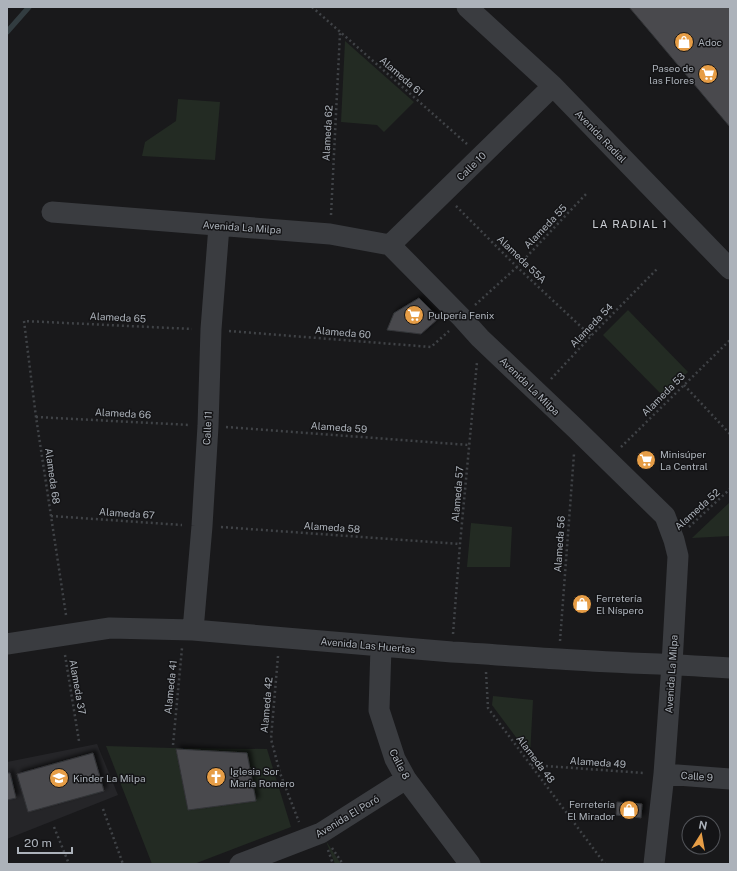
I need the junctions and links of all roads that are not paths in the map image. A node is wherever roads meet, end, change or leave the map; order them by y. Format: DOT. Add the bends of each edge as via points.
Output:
graph roads {
  1 [pos="467,7"];
  2 [pos="553,86"];
  3 [pos="52,212"];
  4 [pos="219,226"];
  5 [pos="390,245"];
  6 [pos="730,269"];
  7 [pos="188,630"];
  8 [pos="7,644"];
  9 [pos="381,647"];
  10 [pos="672,664"];
  11 [pos="730,668"];
  12 [pos="664,774"];
  13 [pos="406,779"];
  14 [pos="730,779"];
  15 [pos="240,864"];
  16 [pos="470,864"];
  17 [pos="654,864"];
  1 -- 2 [label="street, Avenida Radial"];
  2 -- 5 [label="street, Calle 10"];
  2 -- 6 [label="street, Avenida Radial"];
  3 -- 4 [label="street, Avenida La Milpa"];
  4 -- 5 [label="street, Avenida La Milpa" via="330,234"];
  4 -- 7 [label="street, Calle 11" via="211,329 202,526"];
  5 -- 10 [label="street, Avenida La Milpa" via="480,338 665,516 678,556"];
  7 -- 8 [label="street, Avenida Las Huertas" via="110,628"];
  7 -- 9 [label="street, Avenida Las Huertas"];
  9 -- 10 [label="street, Avenida Las Huertas"];
  9 -- 13 [label="street, Calle 8" via="379,710 395,759"];
  10 -- 11 [label="street, Avenida Las Huertas"];
  10 -- 12 [label="street, Avenida La Milpa"];
  12 -- 14 [label="street, Calle 9"];
  12 -- 17 [label="street, Avenida La Milpa"];
  13 -- 15 [label="street, Avenida El Poró" via="321,833"];
  13 -- 16 [label="street, Calle 8"];
}
